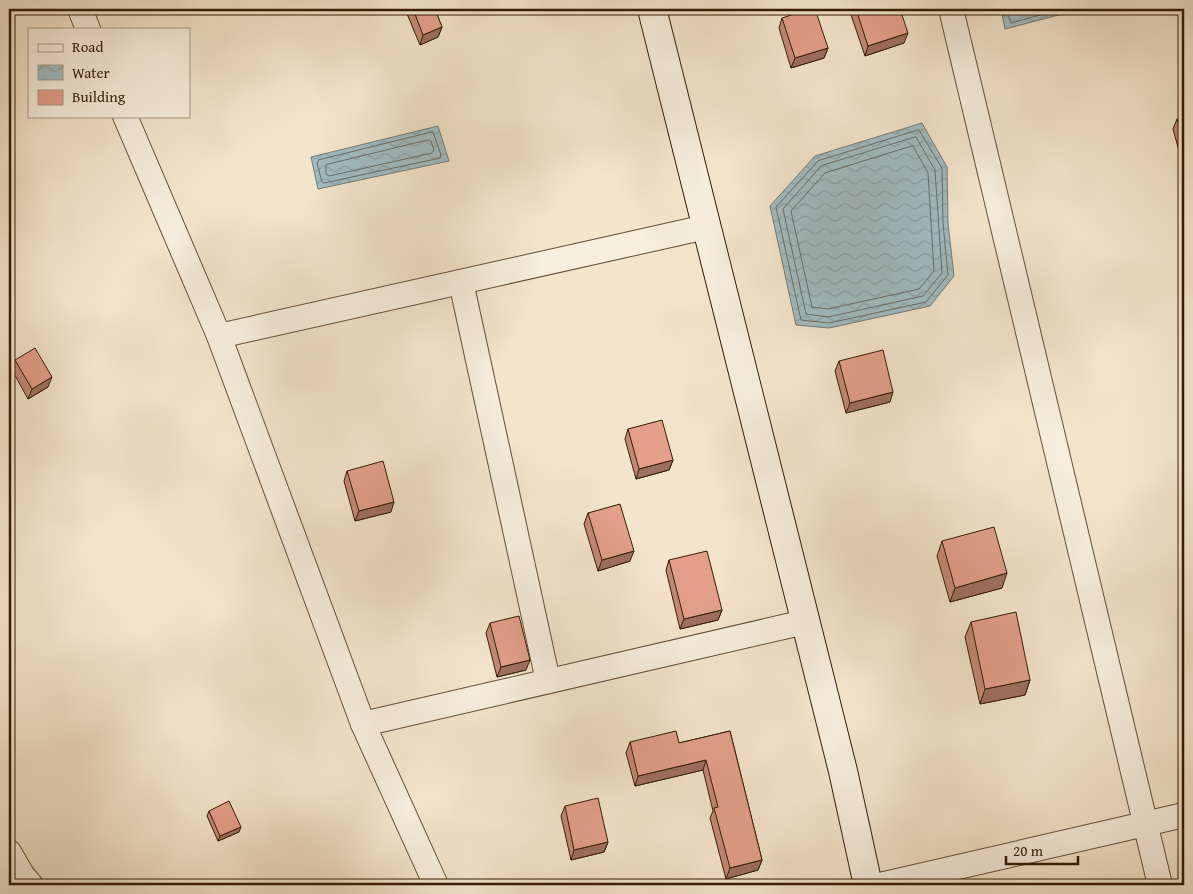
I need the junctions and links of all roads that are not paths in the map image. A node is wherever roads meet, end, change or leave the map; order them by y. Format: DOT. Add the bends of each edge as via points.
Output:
graph roads {
  1 [pos="80,9"];
  2 [pos="652,9"];
  3 [pos="951,9"];
  4 [pos="88,28"];
  5 [pos="127,118"];
  6 [pos="706,227"];
  7 [pos="461,282"];
  8 [pos="219,336"];
  9 [pos="805,622"];
  10 [pos="548,681"];
  11 [pos="363,724"];
  12 [pos="1184,815"];
  13 [pos="1145,824"];
  14 [pos="9,852"];
  15 [pos="31,885"];
  16 [pos="436,885"];
  17 [pos="868,885"];
  18 [pos="880,885"];
  19 [pos="1160,885"];
  1 -- 4 [label="street"];
  2 -- 6 [label="street"];
  3 -- 13 [label="street"];
  5 -- 8 [label="street"];
  6 -- 7 [label="street"];
  6 -- 9 [label="street"];
  7 -- 8 [label="street"];
  7 -- 10 [label="street"];
  8 -- 11 [label="street"];
  9 -- 10 [label="street"];
  9 -- 17 [label="street"];
  10 -- 11 [label="street"];
  11 -- 16 [label="street"];
  12 -- 13 [label="street"];
  13 -- 18 [label="street"];
  13 -- 19 [label="street"];
  14 -- 15 [label="street"];
}
